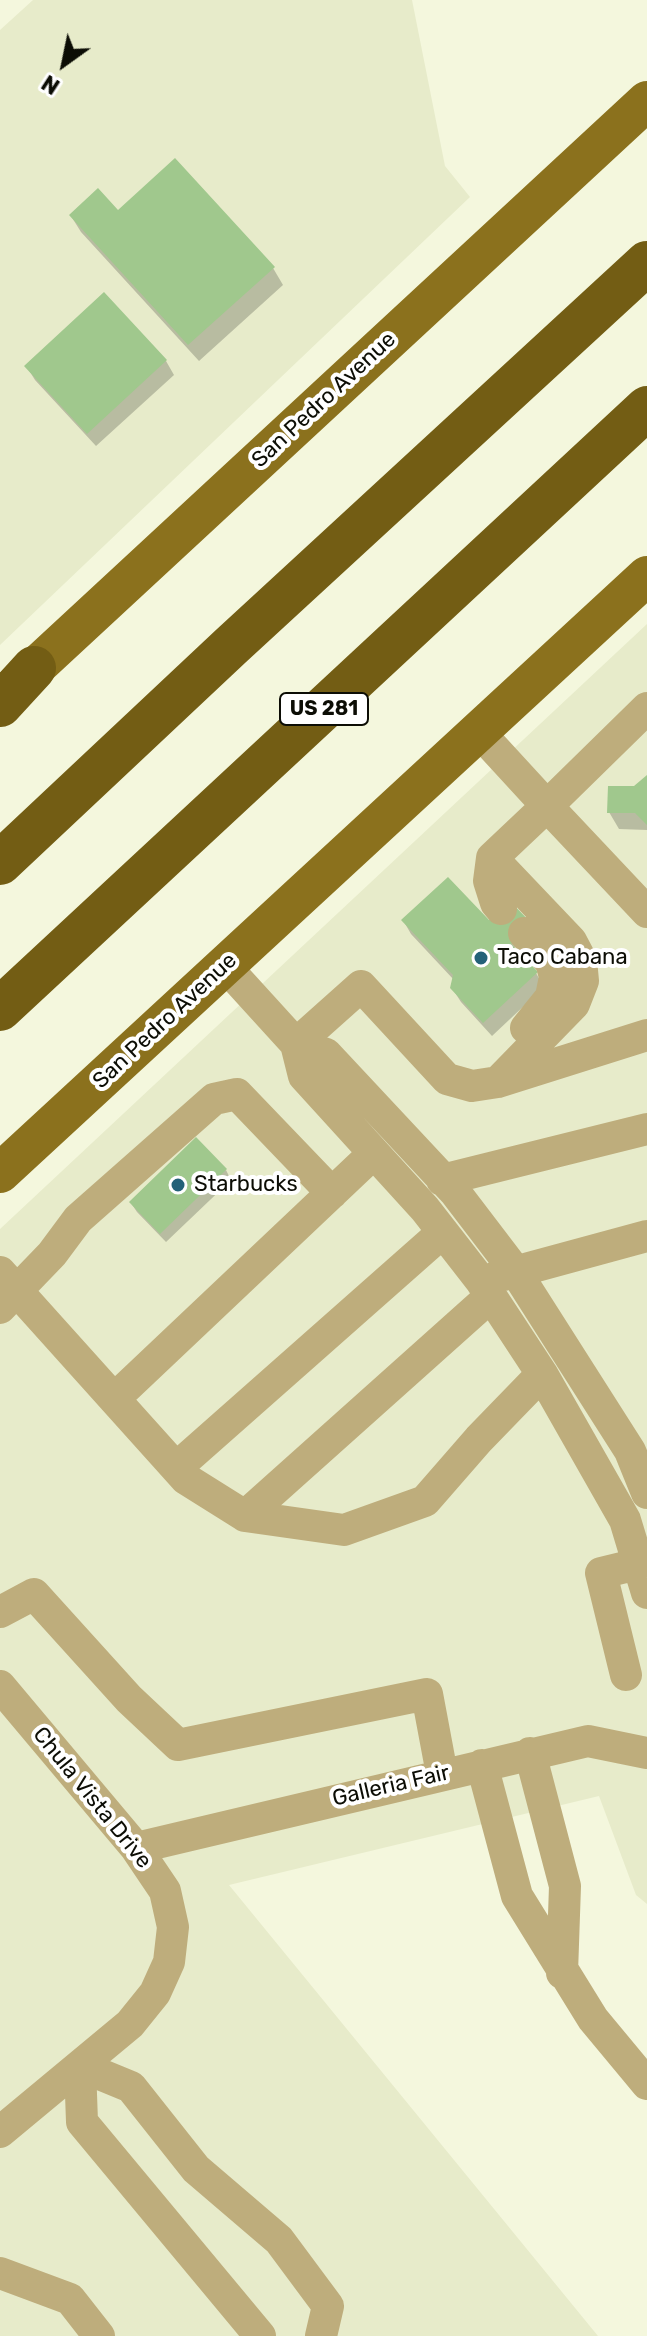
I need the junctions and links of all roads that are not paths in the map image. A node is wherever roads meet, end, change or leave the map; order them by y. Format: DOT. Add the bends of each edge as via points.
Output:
graph roads {
  1 [pos="647,101"];
  2 [pos="647,263"];
  3 [pos="647,408"];
  4 [pos="647,576"];
  5 [pos="34,668"];
  6 [pos="0,702"];
  7 [pos="647,708"];
  8 [pos="479,732"];
  9 [pos="547,806"];
  10 [pos="492,858"];
  11 [pos="0,863"];
  12 [pos="501,909"];
  13 [pos="647,912"];
  14 [pos="524,933"];
  15 [pos="225,966"];
  16 [pos="0,1009"];
  17 [pos="647,1035"];
  18 [pos="296,1044"];
  19 [pos="485,1084"];
  20 [pos="647,1129"];
  21 [pos="374,1153"];
  22 [pos="0,1173"];
  23 [pos="442,1180"];
  24 [pos="332,1193"];
  25 [pos="443,1232"];
  26 [pos="647,1236"];
  27 [pos="516,1272"];
  28 [pos="486,1289"];
  29 [pos="6,1291"];
  30 [pos="542,1374"];
  31 [pos="114,1399"];
  32 [pos="176,1468"];
  33 [pos="647,1495"];
  34 [pos="617,1507"];
  35 [pos="245,1516"];
  36 [pos="642,1579"];
  37 [pos="0,1612"];
  38 [pos="626,1675"];
  39 [pos="0,1686"];
  40 [pos="530,1753"];
  41 [pos="647,1753"];
  42 [pos="482,1765"];
  43 [pos="442,1774"];
  44 [pos="136,1848"];
  45 [pos="562,1973"];
  46 [pos="80,2066"];
  47 [pos="647,2084"];
  48 [pos="0,2132"];
  49 [pos="0,2273"];
  50 [pos="99,2336"];
  51 [pos="260,2336"];
  52 [pos="321,2336"];
  1 -- 5 [label="main road, San Pedro Avenue"];
  2 -- 11 [label="highway"];
  3 -- 16 [label="highway, US 281"];
  4 -- 8 [label="main road, San Pedro Avenue"];
  5 -- 6 [label="highway"];
  7 -- 9 [label="street"];
  8 -- 9 [label="street"];
  8 -- 15 [label="main road, San Pedro Avenue"];
  9 -- 10 [label="street"];
  9 -- 13 [label="street"];
  10 -- 12 [label="street" via="489,881"];
  10 -- 19 [label="street" via="571,941 581,960 583,981 574,1004"];
  14 -- 19 [label="street" via="551,962 551,997"];
  15 -- 18 [label="street"];
  15 -- 22 [label="main road, San Pedro Avenue"];
  17 -- 19 [label="street"];
  18 -- 19 [label="street" via="361,986 447,1079"];
  18 -- 21 [label="street" via="304,1076"];
  18 -- 23 [label="street" via="326,1054"];
  20 -- 23 [label="street"];
  21 -- 24 [label="street"];
  21 -- 25 [label="street"];
  23 -- 27 [label="street"];
  24 -- 29 [label="street" via="237,1094 214,1099 78,1219 52,1254"];
  24 -- 31 [label="street"];
  25 -- 28 [label="street"];
  25 -- 32 [label="street"];
  26 -- 27 [label="street"];
  27 -- 28 [label="street"];
  27 -- 33 [label="street" via="630,1451"];
  28 -- 30 [label="street"];
  28 -- 35 [label="street"];
  29 -- 31 [label="street"];
  30 -- 34 [label="street"];
  30 -- 35 [label="street" via="425,1501 344,1530"];
  31 -- 32 [label="street"];
  32 -- 35 [label="street"];
  33 -- 34 [label="street"];
  34 -- 36 [label="street"];
  36 -- 38 [label="street" via="601,1573"];
  37 -- 43 [label="street" via="34,1594 178,1745 427,1694"];
  39 -- 44 [label="street, Chula Vista Drive"];
  40 -- 41 [label="street, Galleria Fair" via="588,1741"];
  40 -- 42 [label="street, Galleria Fair"];
  40 -- 45 [label="street" via="565,1886"];
  42 -- 43 [label="street, Galleria Fair"];
  42 -- 45 [label="street" via="517,1896"];
  43 -- 44 [label="street, Galleria Fair"];
  44 -- 46 [label="street, Chula Vista Drive" via="165,1891 173,1927 169,1962 155,1993 130,2024"];
  45 -- 47 [label="street"];
  46 -- 48 [label="street, Chula Vista Drive"];
  46 -- 51 [label="street" via="82,2122"];
  46 -- 52 [label="street" via="131,2087 196,2169 279,2240 328,2306"];
  49 -- 50 [label="street" via="70,2299"];
}
